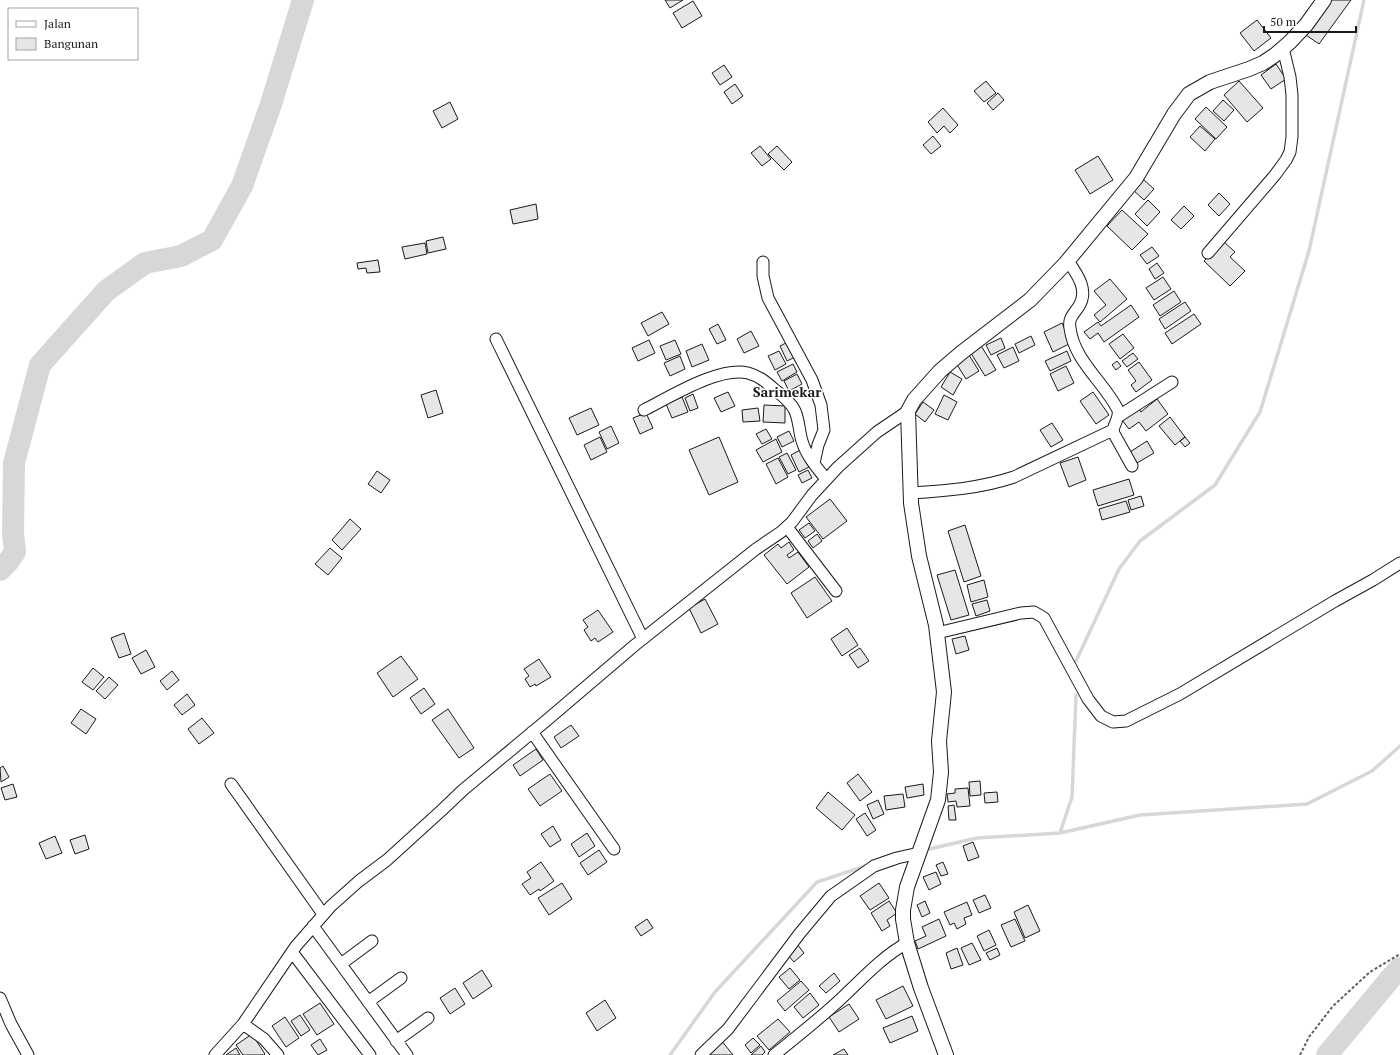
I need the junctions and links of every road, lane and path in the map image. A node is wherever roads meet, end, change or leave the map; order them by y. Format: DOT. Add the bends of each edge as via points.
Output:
graph roads {
  1 [pos="1324,0"];
  2 [pos="1283,48"];
  3 [pos="1208,254"];
  4 [pos="1068,261"];
  5 [pos="763,262"];
  6 [pos="496,339"];
  7 [pos="1172,382"];
  8 [pos="644,410"];
  9 [pos="908,411"];
  10 [pos="1118,416"];
  11 [pos="1113,430"];
  12 [pos="814,462"];
  13 [pos="1132,466"];
  14 [pos="826,479"];
  15 [pos="911,493"];
  16 [pos="787,527"];
  17 [pos="1400,563"];
  18 [pos="836,591"];
  19 [pos="937,633"];
  20 [pos="643,639"];
  21 [pos="532,732"];
  22 [pos="231,784"];
  23 [pos="614,849"];
  24 [pos="919,853"];
  25 [pos="323,914"];
  26 [pos="313,926"];
  27 [pos="372,941"];
  28 [pos="907,943"];
  29 [pos="292,952"];
  30 [pos="1400,954"];
  31 [pos="341,964"];
  32 [pos="400,978"];
  33 [pos="0,998"];
  34 [pos="368,1002"];
  35 [pos="428,1018"];
  36 [pos="243,1024"];
  37 [pos="396,1041"];
  38 [pos="28,1055"];
  39 [pos="215,1055"];
  40 [pos="278,1055"];
  41 [pos="370,1055"];
  42 [pos="407,1055"];
  43 [pos="701,1055"];
  44 [pos="774,1055"];
  45 [pos="946,1055"];
  46 [pos="1300,1055"];
  1 -- 2 [label="street" via="1306,25"];
  2 -- 3 [label="street" via="1292,95 1290,152 1275,175"];
  2 -- 4 [label="street" via="1249,69 1210,82 1189,94 1174,114 1136,178"];
  4 -- 9 [label="street" via="1030,300 940,371 914,400"];
  4 -- 10 [label="street" via="1080,281 1082,295 1081,303 1070,321 1074,344 1116,407"];
  5 -- 12 [label="street" via="768,298 812,380 821,405 824,430"];
  6 -- 20 [label="street"];
  7 -- 10 [label="street"];
  8 -- 12 [label="street" via="719,375 748,373 768,384 792,406 803,443"];
  9 -- 14 [label="street" via="877,432"];
  9 -- 15 [label="street"];
  10 -- 11 [label="street"];
  11 -- 13 [label="street"];
  11 -- 15 [label="street" via="1014,477 960,489"];
  12 -- 14 [label="street"];
  14 -- 16 [label="street"];
  15 -- 19 [label="street" via="918,549"];
  16 -- 18 [label="street"];
  16 -- 20 [label="street"];
  17 -- 19 [label="street" via="1180,694 1126,721 1113,722 1101,716 1088,699 1044,618 1034,612 1006,616"];
  19 -- 24 [label="street" via="944,692 939,741 941,772 938,800"];
  20 -- 21 [label="street"];
  21 -- 23 [label="street"];
  21 -- 25 [label="street"];
  22 -- 25 [label="street"];
  24 -- 28 [label="street" via="903,910 903,927"];
  24 -- 43 [label="street" via="874,866 831,896 728,1029"];
  25 -- 26 [label="street"];
  26 -- 29 [label="street"];
  26 -- 31 [label="street"];
  27 -- 31 [label="street"];
  28 -- 44 [label="street" via="880,961 833,1007"];
  28 -- 45 [label="street"];
  29 -- 36 [label="street"];
  29 -- 41 [label="street"];
  30 -- 46 [label="path" via="1370,972 1328,1010"];
  31 -- 34 [label="street"];
  32 -- 34 [label="street"];
  33 -- 38 [label="street"];
  34 -- 37 [label="street"];
  35 -- 37 [label="street"];
  36 -- 39 [label="street"];
  36 -- 40 [label="street"];
  37 -- 42 [label="street"];
}
